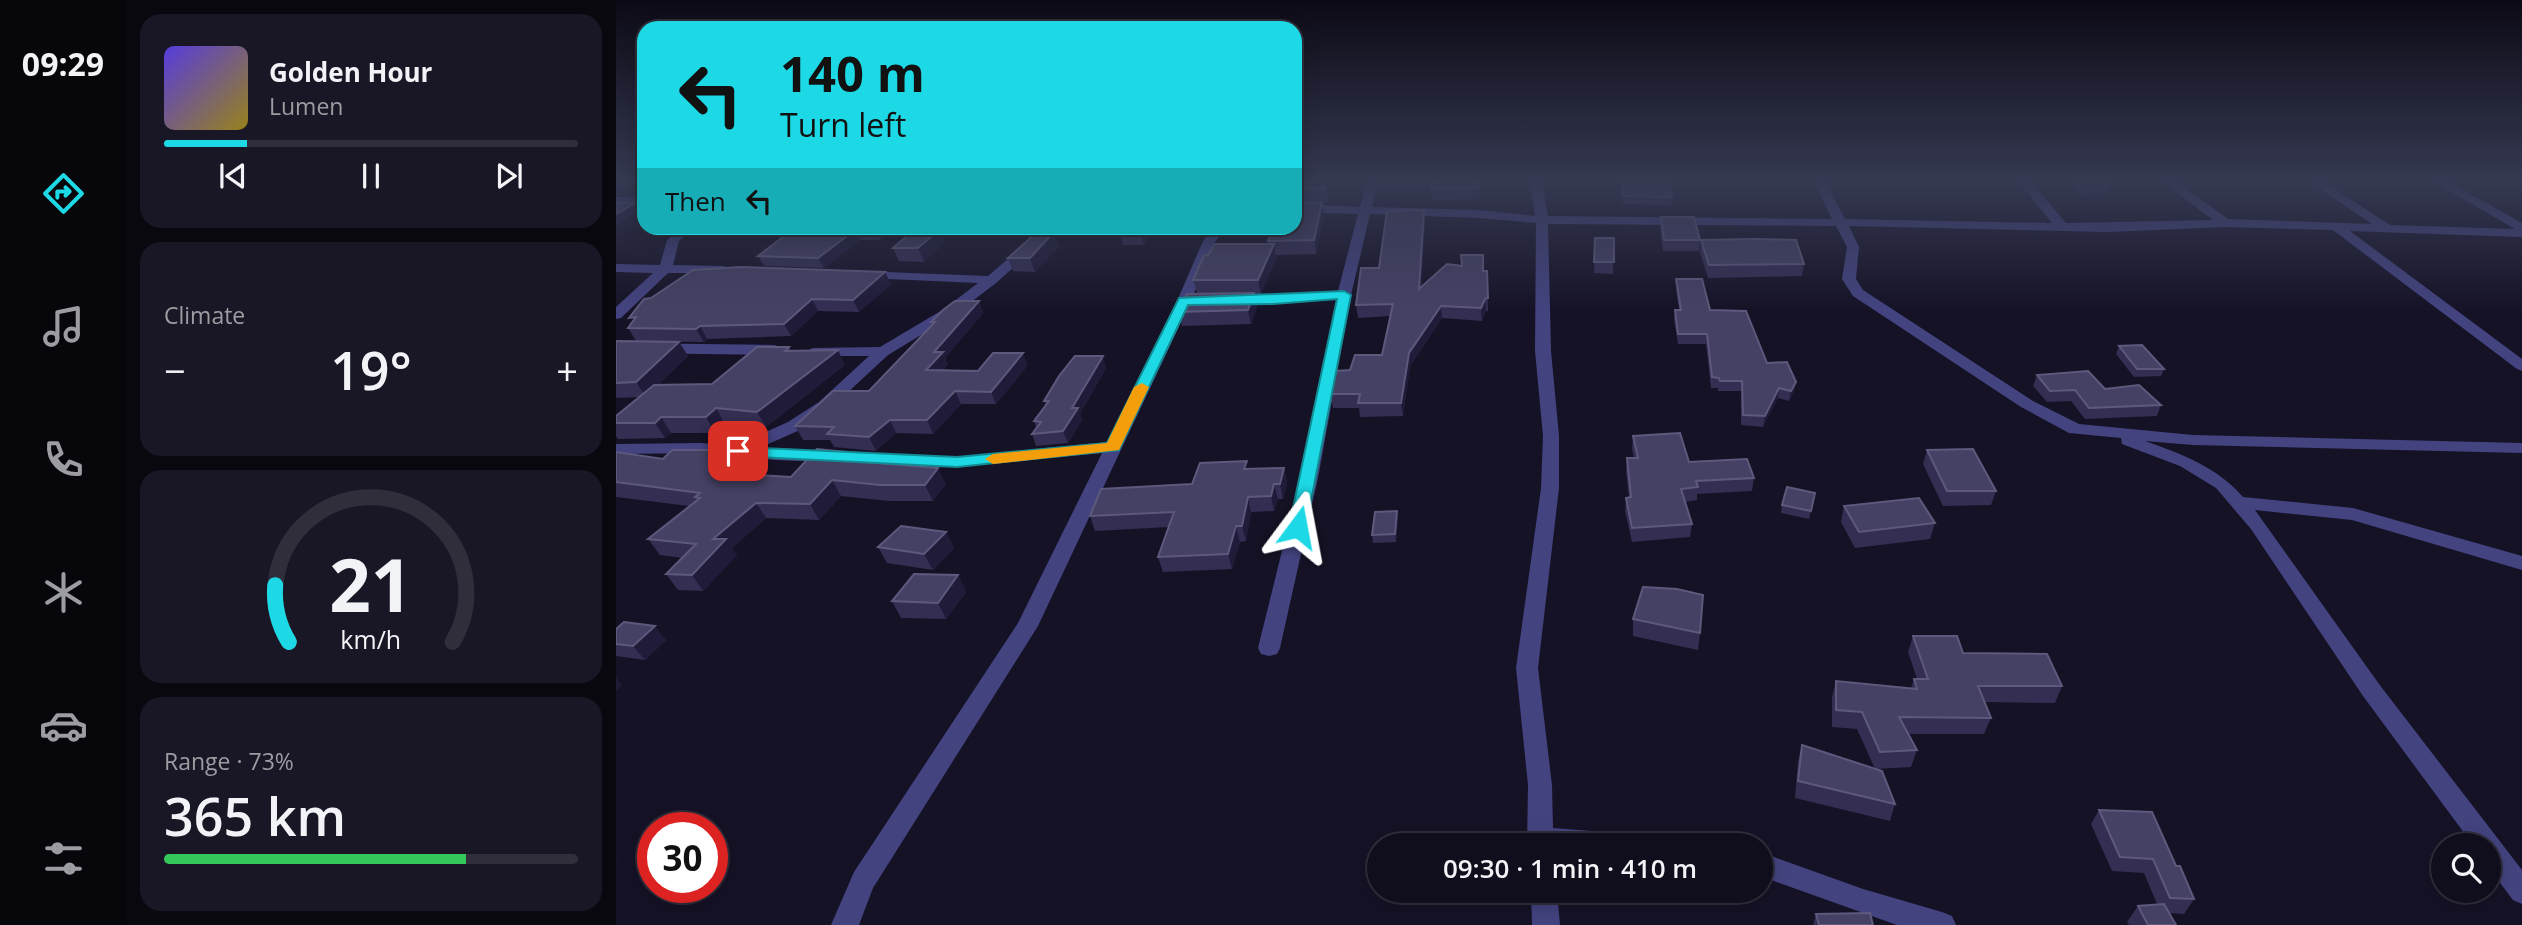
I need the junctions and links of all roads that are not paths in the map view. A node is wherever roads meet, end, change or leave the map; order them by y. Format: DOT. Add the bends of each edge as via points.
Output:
graph roads {
  1 [pos="1361,225"];
  2 [pos="1542,225"];
  3 [pos="1840,225"];
  4 [pos="1926,225"];
  5 [pos="2137,225"];
  6 [pos="2304,225"];
  7 [pos="2382,225"];
  8 [pos="2335,226"];
  9 [pos="2062,227"];
  10 [pos="2386,228"];
  11 [pos="2522,231"];
  12 [pos="679,235"];
  13 [pos="1043,235"];
  14 [pos="1214,235"];
  15 [pos="616,268"];
  16 [pos="666,268"];
  17 [pos="742,270"];
  18 [pos="856,274"];
  19 [pos="991,280"];
  20 [pos="1344,295"];
  21 [pos="1184,301"];
  22 [pos="616,315"];
  23 [pos="616,348"];
  24 [pos="883,352"];
  25 [pos="2522,366"];
  26 [pos="2111,434"];
  27 [pos="1113,447"];
  28 [pos="2522,448"];
  29 [pos="616,449"];
  30 [pos="738,451"];
  31 [pos="2238,502"];
  32 [pos="2522,563"];
  33 [pos="1269,648"];
  34 [pos="1540,833"];
  35 [pos="2478,833"];
  36 [pos="2501,863"];
  37 [pos="1773,869"];
  38 [pos="2522,891"];
  39 [pos="1545,903"];
  40 [pos="845,925"];
  41 [pos="1546,925"];
  42 [pos="1942,925"];
  1 -- 20 [label="street"];
  2 -- 34 [label="street" via="1550,488 1527,668"];
  3 -- 26 [label="street" via="1853,247 1849,279 1858,293 2027,404 2075,429"];
  4 -- 9 [label="street"];
  5 -- 9 [label="street"];
  6 -- 8 [label="street"];
  7 -- 10 [label="street"];
  8 -- 10 [label="street"];
  8 -- 25 [label="street"];
  10 -- 11 [label="street"];
  12 -- 16 [label="street" via="673,240"];
  13 -- 19 [label="street"];
  14 -- 21 [label="street"];
  15 -- 16 [label="street"];
  16 -- 17 [label="street"];
  16 -- 22 [label="street"];
  18 -- 19 [label="street"];
  19 -- 24 [label="street"];
  20 -- 21 [label="street"];
  20 -- 33 [label="street" via="1309,478"];
  21 -- 27 [label="street"];
  23 -- 24 [label="street"];
  24 -- 30 [label="street" via="825,405 794,426"];
  26 -- 28 [label="street"];
  26 -- 31 [label="street" via="2209,474"];
  27 -- 30 [label="street" via="957,462"];
  27 -- 40 [label="street" via="1027,626 863,881"];
  29 -- 30 [label="street"];
  31 -- 32 [label="street" via="2353,514"];
  31 -- 35 [label="street"];
  36 -- 38 [label="street"];
  37 -- 42 [label="street"];
  39 -- 41 [label="street"];
}
